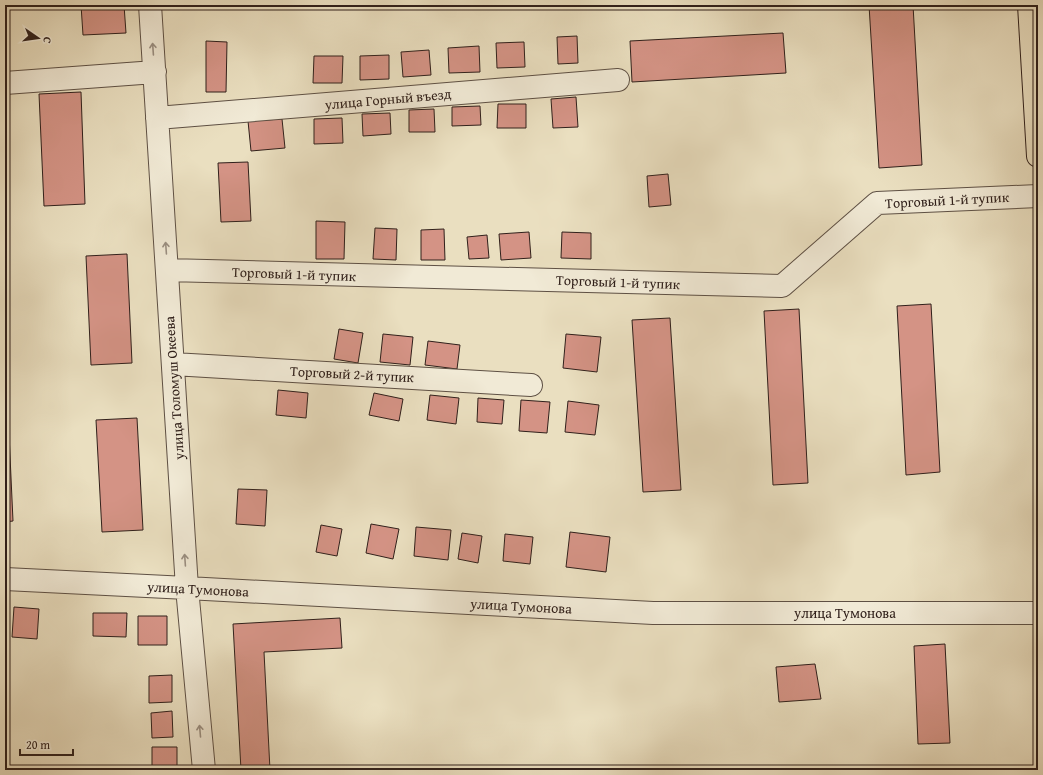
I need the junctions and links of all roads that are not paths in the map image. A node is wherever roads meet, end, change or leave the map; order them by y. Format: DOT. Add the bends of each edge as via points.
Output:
graph roads {
  1 [pos="150,5"];
  2 [pos="1029,5"];
  3 [pos="154,72"];
  4 [pos="618,80"];
  5 [pos="5,83"];
  6 [pos="157,118"];
  7 [pos="1038,156"];
  8 [pos="1038,196"];
  9 [pos="167,270"];
  10 [pos="173,364"];
  11 [pos="531,385"];
  12 [pos="5,579"];
  13 [pos="187,588"];
  14 [pos="1038,613"];
  15 [pos="204,770"];
  3 -- 1 [label="street, улица Толомуш Океева, one-way"];
  2 -- 7 [label="main road"];
  3 -- 5 [label="street"];
  3 -- 6 [label="street, улица Толомуш Океева"];
  4 -- 6 [label="street, улица Горный въезд"];
  9 -- 6 [label="street, улица Толомуш Океева, one-way"];
  8 -- 9 [label="street, Торговый 1-й тупик" via="877,204 782,286"];
  9 -- 10 [label="street, улица Толомуш Океева"];
  10 -- 11 [label="street, Торговый 2-й тупик"];
  13 -- 10 [label="street, улица Толомуш Океева, one-way"];
  12 -- 13 [label="street, улица Тумонова"];
  13 -- 14 [label="street, улица Тумонова" via="653,613"];
  15 -- 13 [label="street, улица Толомуш Океева, one-way"];
}
